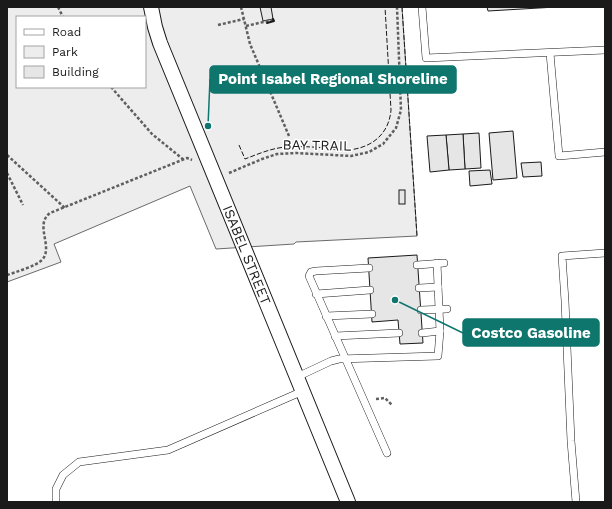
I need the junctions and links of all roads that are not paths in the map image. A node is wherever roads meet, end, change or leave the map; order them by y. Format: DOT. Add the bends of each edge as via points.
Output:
graph roads {
  1 [pos="151,7"];
  2 [pos="422,7"];
  3 [pos="605,50"];
  4 [pos="550,53"];
  5 [pos="605,152"];
  6 [pos="605,253"];
  7 [pos="418,265"];
  8 [pos="369,268"];
  9 [pos="438,287"];
  10 [pos="419,288"];
  11 [pos="370,290"];
  12 [pos="316,294"];
  13 [pos="439,309"];
  14 [pos="447,309"];
  15 [pos="421,310"];
  16 [pos="372,314"];
  17 [pos="326,316"];
  18 [pos="440,331"];
  19 [pos="399,333"];
  20 [pos="422,333"];
  21 [pos="335,336"];
  22 [pos="345,359"];
  23 [pos="297,377"];
  24 [pos="303,391"];
  25 [pos="387,453"];
  26 [pos="56,502"];
  27 [pos="348,502"];
  28 [pos="576,502"];
  1 -- 23 [label="street, ISABEL STREET" via="160,43"];
  2 -- 4 [label="lane" via="426,58"];
  3 -- 4 [label="lane"];
  4 -- 5 [label="lane" via="559,156"];
  6 -- 28 [label="lane" via="562,256"];
  7 -- 9 [label="lane" via="440,263"];
  8 -- 12 [label="lane" via="312,272 309,276"];
  9 -- 10 [label="lane"];
  9 -- 13 [label="lane"];
  11 -- 12 [label="lane"];
  12 -- 17 [label="lane"];
  13 -- 14 [label="lane"];
  13 -- 15 [label="lane"];
  13 -- 18 [label="lane"];
  16 -- 17 [label="lane"];
  17 -- 21 [label="lane"];
  18 -- 20 [label="lane"];
  18 -- 22 [label="lane" via="438,356"];
  19 -- 21 [label="lane"];
  21 -- 22 [label="lane"];
  22 -- 23 [label="lane" via="331,361"];
  22 -- 25 [label="lane"];
  23 -- 24 [label="street, ISABEL STREET"];
  24 -- 26 [label="lane" via="168,450 79,462 63,475 56,489"];
  24 -- 27 [label="street, ISABEL STREET"];
}
